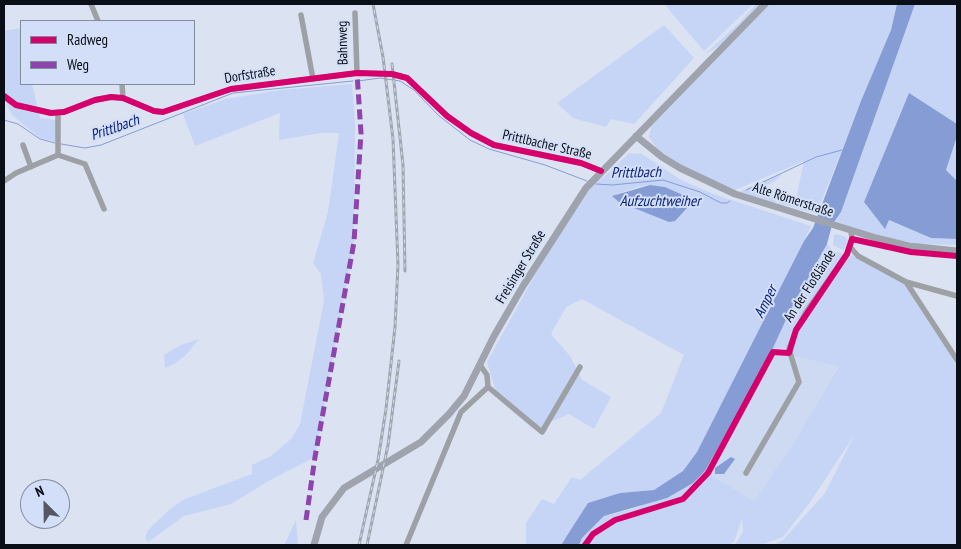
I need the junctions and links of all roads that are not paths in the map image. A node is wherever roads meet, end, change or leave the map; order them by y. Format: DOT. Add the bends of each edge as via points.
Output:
graph roads {
  1 [pos="91,4"];
  2 [pos="764,4"];
  3 [pos="355,13"];
  4 [pos="301,15"];
  5 [pos="98,20"];
  6 [pos="360,73"];
  7 [pos="313,79"];
  8 [pos="122,85"];
  9 [pos="4,96"];
  10 [pos="123,98"];
  11 [pos="58,113"];
  12 [pos="636,136"];
  13 [pos="23,145"];
  14 [pos="58,155"];
  15 [pos="31,167"];
  16 [pos="600,171"];
  17 [pos="4,181"];
  18 [pos="104,209"];
  19 [pos="851,231"];
  20 [pos="850,247"];
  21 [pos="957,251"];
  22 [pos="906,282"];
  23 [pos="957,296"];
  24 [pos="957,360"];
  25 [pos="480,365"];
  26 [pos="580,367"];
  27 [pos="488,387"];
  28 [pos="746,473"];
  29 [pos="314,545"];
  30 [pos="406,545"];
  1 -- 5 [label="street"];
  2 -- 12 [label="main road, Freisinger Straße"];
  3 -- 6 [label="street, Bahnweg"];
  4 -- 7 [label="street"];
  6 -- 7 [label="street, Dorfstraße"];
  6 -- 16 [label="street, Prittlbacher Straße" via="380,72 407,78 447,116 494,145 581,163"];
  7 -- 10 [label="street, Dorfstraße" via="231,89 163,112"];
  8 -- 10 [label="street"];
  9 -- 11 [label="street, Dorfstraße" via="22,108"];
  10 -- 11 [label="street, Dorfstraße" via="102,98"];
  11 -- 14 [label="street"];
  12 -- 16 [label="main road, Freisinger Straße"];
  12 -- 19 [label="main road, Alte Römerstraße" via="662,157 705,181 735,194"];
  13 -- 15 [label="street"];
  14 -- 15 [label="street"];
  14 -- 18 [label="street" via="84,164"];
  15 -- 17 [label="street"];
  16 -- 25 [label="main road, Freisinger Straße" via="523,286"];
  19 -- 20 [label="street, An der Floßlände"];
  19 -- 21 [label="main road, Alte Römerstraße" via="909,246"];
  20 -- 22 [label="street" via="858,256"];
  20 -- 28 [label="street, An der Floßlände" via="796,330 789,353 799,382"];
  22 -- 23 [label="street"];
  22 -- 24 [label="street"];
  25 -- 27 [label="street" via="487,375"];
  25 -- 29 [label="main road, Freisinger Straße" via="464,396 435,430 409,450 356,479 336,496 322,517"];
  26 -- 27 [label="street" via="542,432"];
  27 -- 30 [label="street" via="462,412"];
}
